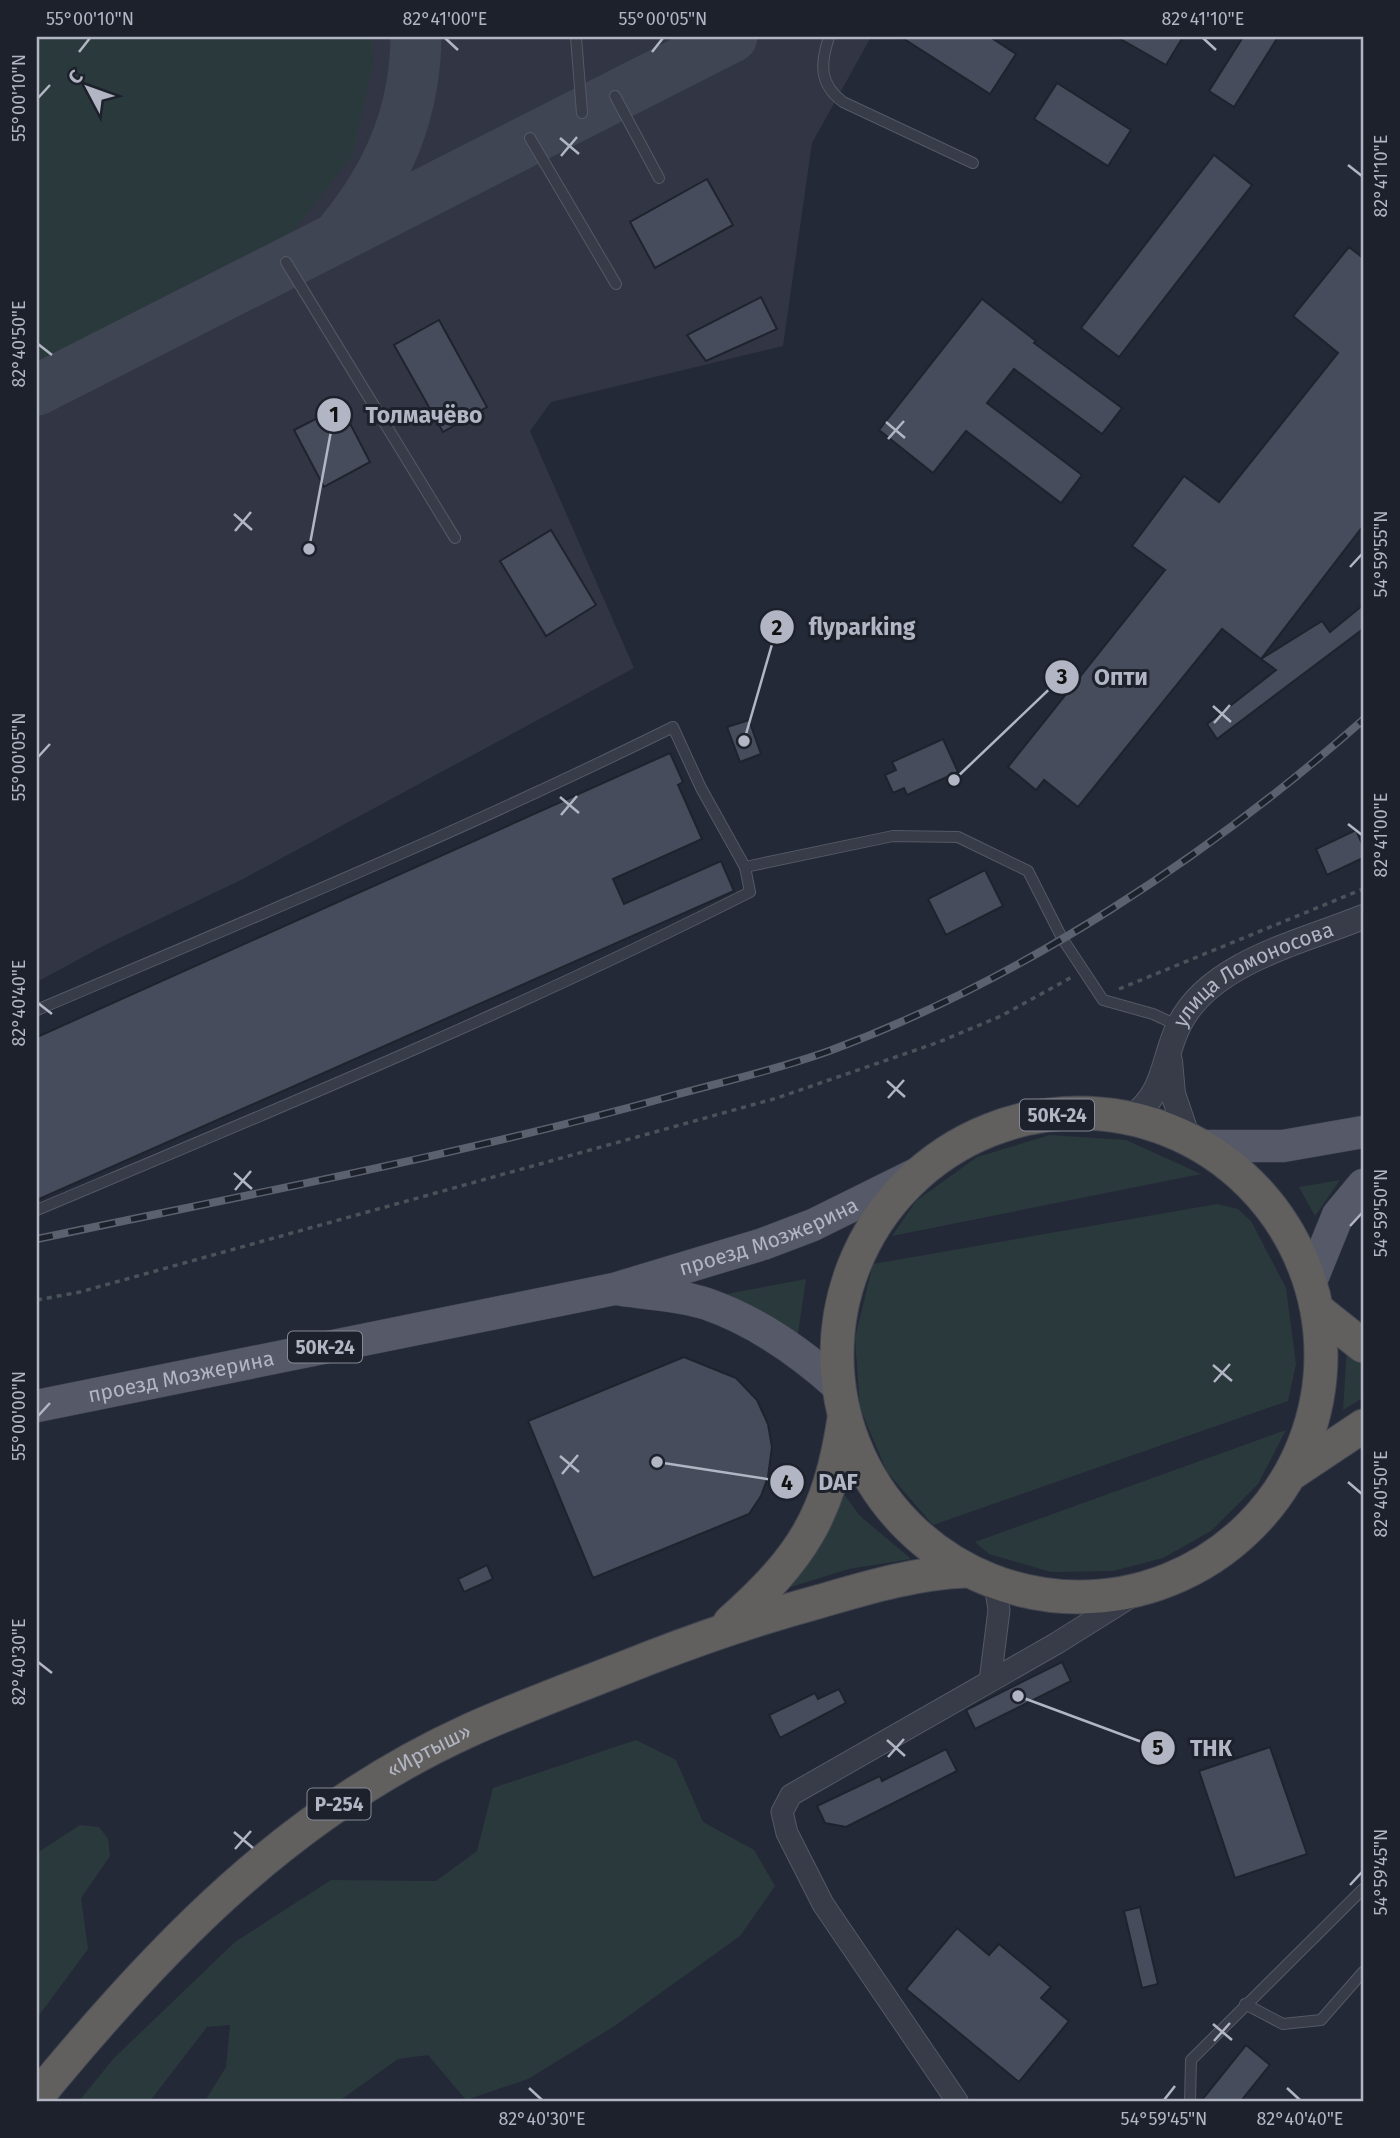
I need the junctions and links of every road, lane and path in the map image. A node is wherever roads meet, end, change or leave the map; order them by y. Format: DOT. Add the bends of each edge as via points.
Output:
graph roads {
  1 [pos="576,37"];
  2 [pos="829,37"];
  3 [pos="615,96"];
  4 [pos="582,113"];
  5 [pos="530,138"];
  6 [pos="972,163"];
  7 [pos="659,178"];
  8 [pos="286,262"];
  9 [pos="615,284"];
  10 [pos="454,538"];
  11 [pos="745,867"];
  12 [pos="1363,889"];
  13 [pos="1363,917"];
  14 [pos="1083,971"];
  15 [pos="37,1010"];
  16 [pos="1179,1026"];
  17 [pos="1170,1058"];
  18 [pos="1130,1118"];
  19 [pos="1363,1132"];
  20 [pos="1195,1142"];
  21 [pos="920,1172"];
  22 [pos="1363,1185"];
  23 [pos="37,1210"];
  24 [pos="1312,1279"];
  25 [pos="614,1289"];
  26 [pos="37,1300"];
  27 [pos="1319,1311"];
  28 [pos="1363,1346"];
  29 [pos="841,1402"];
  30 [pos="37,1406"];
  31 [pos="1363,1426"];
  32 [pos="1291,1474"];
  33 [pos="981,1577"];
  34 [pos="1140,1591"];
  35 [pos="723,1629"];
  36 [pos="990,1681"];
  37 [pos="1363,1889"];
  38 [pos="1363,1972"];
  39 [pos="1245,2004"];
  40 [pos="37,2097"];
  41 [pos="957,2101"];
  42 [pos="1190,2101"];
  1 -- 4 [label="lane"];
  2 -- 6 [label="lane" via="822,66 831,93"];
  3 -- 7 [label="lane"];
  5 -- 9 [label="lane"];
  8 -- 10 [label="lane"];
  11 -- 14 [label="lane" via="893,836 958,837 1028,871"];
  11 -- 15 [label="lane" via="673,727 285,904"];
  11 -- 23 [label="lane" via="750,892 607,964 387,1063"];
  12 -- 14 [label="path" via="1119,989"];
  13 -- 16 [label="street, улица Ломоносова" via="1230,970 1201,994"];
  14 -- 16 [label="lane" via="1103,1000"];
  14 -- 26 [label="path" via="1001,1016 939,1042 777,1098 80,1292"];
  16 -- 17 [label="street, улица Ломоносова"];
  17 -- 18 [label="street" via="1156,1091"];
  17 -- 20 [label="street" via="1173,1094"];
  18 -- 20 [label="highway, 50К-24"];
  18 -- 21 [label="highway, 50К-24" via="1074,1112 1019,1120 967,1140"];
  19 -- 20 [label="main road, 50К-24" via="1283,1146"];
  20 -- 24 [label="highway" via="1241,1174 1273,1210"];
  21 -- 25 [label="main road, проезд Мозжерина / 50К-24" via="813,1225"];
  21 -- 29 [label="highway" via="880,1216 852,1269 838,1327"];
  22 -- 24 [label="main road" via="1338,1215"];
  24 -- 27 [label="highway"];
  25 -- 29 [label="main road, проезд Мозжерина / 50К-24" via="705,1303 777,1338 806,1358"];
  25 -- 30 [label="main road, проезд Мозжерина / 50К-24"];
  27 -- 28 [label="highway"];
  27 -- 32 [label="highway" via="1317,1404"];
  29 -- 33 [label="highway" via="862,1465 889,1507 924,1543"];
  29 -- 35 [label="highway" via="838,1456 820,1512 798,1554"];
  31 -- 32 [label="highway"];
  32 -- 34 [label="highway" via="1252,1526 1200,1566"];
  33 -- 34 [label="highway" via="1042,1596 1079,1598"];
  33 -- 35 [label="highway" via="886,1582"];
  33 -- 36 [label="street" via="999,1609"];
  34 -- 36 [label="street"];
  35 -- 40 [label="highway, «Иртыш» / Р-254" via="468,1731 326,1812 222,1893 150,1963"];
  36 -- 41 [label="street" via="791,1795 782,1812 787,1833 823,1904"];
  37 -- 39 [label="lane"];
  38 -- 39 [label="lane" via="1321,2020 1283,2024"];
  39 -- 42 [label="lane" via="1191,2060"];
}
